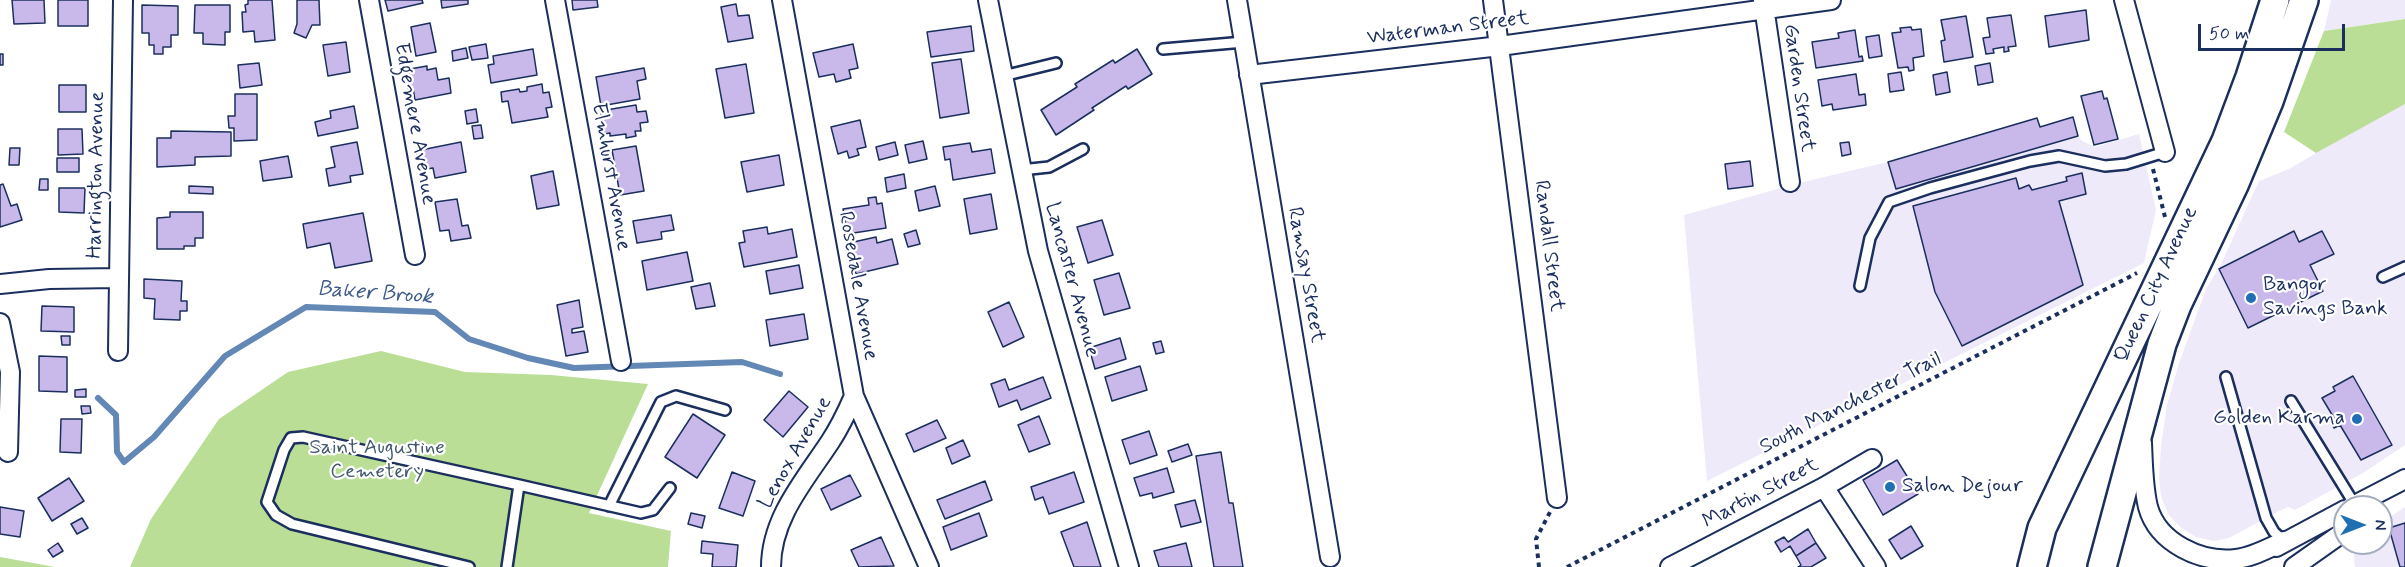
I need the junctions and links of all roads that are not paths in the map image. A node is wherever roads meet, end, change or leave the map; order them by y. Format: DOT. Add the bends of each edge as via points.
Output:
graph roads {
  1 [pos="123,0"];
  2 [pos="369,0"];
  3 [pos="555,0"];
  4 [pos="782,0"];
  5 [pos="988,0"];
  6 [pos="1237,0"];
  7 [pos="1493,0"];
  8 [pos="1831,0"];
  9 [pos="2124,0"];
  10 [pos="2275,0"];
  11 [pos="2304,0"];
  12 [pos="1763,4"];
  13 [pos="1244,42"];
  14 [pos="1500,46"];
  15 [pos="1163,49"];
  16 [pos="1056,63"];
  17 [pos="1249,75"];
  18 [pos="1003,76"];
  19 [pos="1083,149"];
  20 [pos="2157,154"];
  21 [pos="1021,170"];
  22 [pos="1790,182"];
  23 [pos="415,255"];
  24 [pos="2405,267"];
  25 [pos="2383,277"];
  26 [pos="118,278"];
  27 [pos="0,284"];
  28 [pos="1860,286"];
  29 [pos="0,323"];
  30 [pos="118,351"];
  31 [pos="621,361"];
  32 [pos="2226,377"];
  33 [pos="854,396"];
  34 [pos="2291,402"];
  35 [pos="725,410"];
  36 [pos="2141,421"];
  37 [pos="8,452"];
  38 [pos="1872,459"];
  39 [pos="519,485"];
  40 [pos="1824,487"];
  41 [pos="2405,487"];
  42 [pos="670,488"];
  43 [pos="2343,495"];
  44 [pos="2383,495"];
  45 [pos="1557,498"];
  46 [pos="609,506"];
  47 [pos="2333,516"];
  48 [pos="2284,541"];
  49 [pos="2333,541"];
  50 [pos="1330,556"];
  51 [pos="2306,564"];
  52 [pos="2030,565"];
  53 [pos="469,567"];
  54 [pos="507,567"];
  55 [pos="771,567"];
  56 [pos="929,567"];
  57 [pos="1129,567"];
  58 [pos="1670,567"];
  59 [pos="1876,567"];
  60 [pos="2102,567"];
  61 [pos="2247,567"];
  1 -- 26 [label="street, Harrington Avenue"];
  2 -- 23 [label="street, Edgemere Avenue"];
  3 -- 31 [label="street, Elmhurst Avenue"];
  4 -- 33 [label="street, Rosedale Avenue"];
  5 -- 18 [label="street, Lancaster Avenue"];
  6 -- 13 [label="street, Ramsay Street"];
  7 -- 14 [label="street, Randall Street"];
  8 -- 12 [label="street, Waterman Street"];
  9 -- 20 [label="street"];
  10 -- 52 [label="main road, Queen City Avenue" via="2226,141 2042,528"];
  11 -- 36 [label="main road, Queen City Avenue" via="2270,101 2173,315"];
  12 -- 14 [label="street, Waterman Street"];
  12 -- 22 [label="street, Garden Street"];
  13 -- 15 [label="lane"];
  13 -- 17 [label="street, Ramsay Street"];
  14 -- 17 [label="street, Waterman Street"];
  14 -- 45 [label="street, Randall Street"];
  16 -- 18 [label="lane"];
  17 -- 50 [label="street, Ramsay Street"];
  18 -- 21 [label="street, Lancaster Avenue"];
  19 -- 21 [label="lane" via="1049,167"];
  20 -- 28 [label="lane" via="2105,166 2059,156 2030,161 1889,202 1870,238"];
  21 -- 57 [label="street, Lancaster Avenue" via="1047,286"];
  24 -- 25 [label="lane"];
  26 -- 27 [label="street"];
  26 -- 30 [label="street, Harrington Avenue"];
  29 -- 37 [label="street" via="10,372"];
  32 -- 48 [label="lane" via="2265,518"];
  33 -- 55 [label="street, Lenox Avenue" via="844,420 782,518"];
  33 -- 56 [label="street, Rosedale Avenue"];
  34 -- 43 [label="lane"];
  35 -- 46 [label="lane" via="676,396 661,402"];
  36 -- 48 [label="street" via="2148,508 2162,532 2174,543 2201,555 2236,559"];
  36 -- 60 [label="main road, Queen City Avenue"];
  38 -- 40 [label="street, Martin Street"];
  39 -- 46 [label="lane"];
  39 -- 53 [label="lane" via="303,437 291,438 267,502 276,515 292,524"];
  39 -- 54 [label="lane"];
  40 -- 58 [label="street, Martin Street"];
  40 -- 59 [label="street"];
  41 -- 44 [label="street"];
  42 -- 46 [label="lane" via="653,510 641,513"];
  47 -- 48 [label="street"];
  48 -- 51 [label="street"];
  48 -- 61 [label="street"];
  49 -- 51 [label="street"];
}
